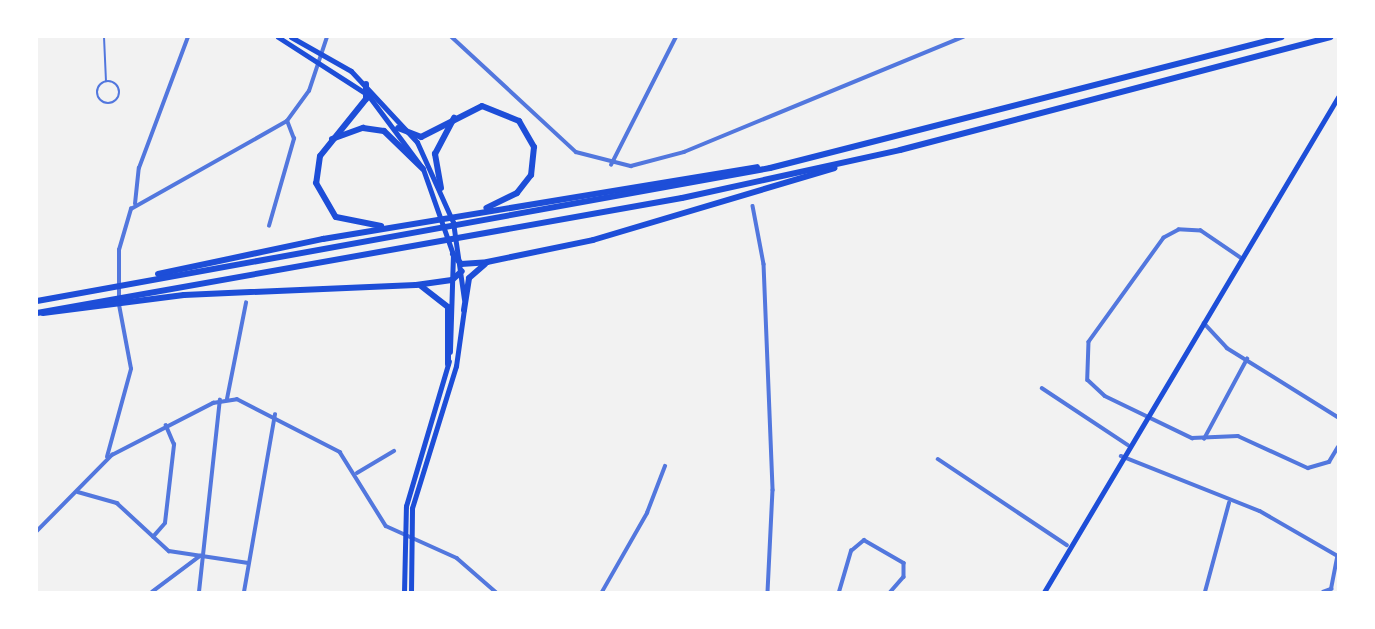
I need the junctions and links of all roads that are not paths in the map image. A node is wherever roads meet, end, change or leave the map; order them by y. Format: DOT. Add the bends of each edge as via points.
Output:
graph roads {
  1 [pos="104,37"];
  2 [pos="188,37"];
  3 [pos="278,37"];
  4 [pos="291,37"];
  5 [pos="327,37"];
  6 [pos="452,37"];
  7 [pos="676,37"];
  8 [pos="963,37"];
  9 [pos="1282,37"];
  10 [pos="1331,37"];
  11 [pos="106,81"];
  12 [pos="366,84"];
  13 [pos="368,95"];
  14 [pos="1338,97"];
  15 [pos="457,115"];
  16 [pos="287,121"];
  17 [pos="398,128"];
  18 [pos="414,138"];
  19 [pos="331,140"];
  20 [pos="900,150"];
  21 [pos="611,165"];
  22 [pos="770,168"];
  23 [pos="423,169"];
  24 [pos="441,188"];
  25 [pos="135,204"];
  26 [pos="753,206"];
  27 [pos="468,214"];
  28 [pos="269,226"];
  29 [pos="393,227"];
  30 [pos="456,254"];
  31 [pos="1242,259"];
  32 [pos="487,262"];
  33 [pos="462,267"];
  34 [pos="454,279"];
  35 [pos="130,283"];
  36 [pos="416,285"];
  37 [pos="37,301"];
  38 [pos="105,302"];
  39 [pos="246,303"];
  40 [pos="464,310"];
  41 [pos="39,312"];
  42 [pos="1203,323"];
  43 [pos="1247,359"];
  44 [pos="448,364"];
  45 [pos="1042,388"];
  46 [pos="227,399"];
  47 [pos="220,400"];
  48 [pos="275,415"];
  49 [pos="1146,415"];
  50 [pos="1338,417"];
  51 [pos="166,426"];
  52 [pos="1204,439"];
  53 [pos="1128,444"];
  54 [pos="1338,447"];
  55 [pos="394,451"];
  56 [pos="1121,456"];
  57 [pos="107,459"];
  58 [pos="938,459"];
  59 [pos="665,466"];
  60 [pos="357,473"];
  61 [pos="78,492"];
  62 [pos="1229,503"];
  63 [pos="406,526"];
  64 [pos="37,531"];
  65 [pos="153,537"];
  66 [pos="405,543"];
  67 [pos="1067,545"];
  68 [pos="202,555"];
  69 [pos="1338,556"];
  70 [pos="248,563"];
  71 [pos="152,592"];
  72 [pos="199,592"];
  73 [pos="244,592"];
  74 [pos="404,592"];
  75 [pos="411,592"];
  76 [pos="496,592"];
  77 [pos="602,592"];
  78 [pos="768,592"];
  79 [pos="839,592"];
  80 [pos="891,592"];
  81 [pos="1044,592"];
  82 [pos="1205,592"];
  83 [pos="1324,592"];
  1 -- 11 [label="lane"];
  2 -- 25 [label="street" via="136,178"];
  3 -- 13 [label="main road"];
  4 -- 12 [label="main road" via="329,56"];
  5 -- 16 [label="street" via="309,91"];
  6 -- 21 [label="street" via="576,152"];
  7 -- 21 [label="street"];
  8 -- 21 [label="street" via="684,152 648,164"];
  9 -- 22 [label="highway"];
  10 -- 20 [label="highway"];
  11 -- 11 [label="lane" via="97,92 110,103 119,90"];
  12 -- 13 [label="highway"];
  12 -- 18 [label="main road"];
  13 -- 17 [label="main road"];
  13 -- 19 [label="highway"];
  14 -- 31 [label="main road"];
  15 -- 18 [label="highway"];
  15 -- 24 [label="highway" via="435,154"];
  15 -- 27 [label="highway" via="498,108 519,121 534,147 531,175 517,193"];
  16 -- 25 [label="street"];
  16 -- 28 [label="street" via="294,139"];
  17 -- 18 [label="highway"];
  17 -- 23 [label="main road"];
  18 -- 24 [label="main road"];
  19 -- 23 [label="highway" via="363,128 384,131"];
  19 -- 29 [label="highway" via="316,174 327,208 344,222"];
  20 -- 32 [label="highway" via="618,233"];
  20 -- 38 [label="highway" via="682,198"];
  22 -- 27 [label="highway"];
  22 -- 35 [label="highway"];
  23 -- 30 [label="main road"];
  24 -- 30 [label="main road"];
  25 -- 57 [label="street" via="124,226 117,279 131,369"];
  26 -- 78 [label="street" via="764,264 771,423"];
  27 -- 29 [label="highway"];
  29 -- 35 [label="highway"];
  30 -- 33 [label="highway"];
  30 -- 34 [label="main road"];
  31 -- 42 [label="main road"];
  31 -- 49 [label="street" via="1209,233 1171,232 1088,342 1088,380"];
  32 -- 33 [label="highway"];
  32 -- 40 [label="highway" via="469,278"];
  33 -- 34 [label="highway"];
  33 -- 40 [label="main road"];
  34 -- 36 [label="highway"];
  34 -- 44 [label="main road"];
  35 -- 37 [label="highway"];
  36 -- 38 [label="highway"];
  36 -- 44 [label="highway" via="431,288 448,307"];
  38 -- 41 [label="highway"];
  39 -- 46 [label="street"];
  40 -- 63 [label="main road" via="456,366"];
  42 -- 43 [label="street"];
  42 -- 49 [label="main road"];
  43 -- 50 [label="street"];
  43 -- 52 [label="street"];
  44 -- 63 [label="main road"];
  45 -- 53 [label="street"];
  46 -- 47 [label="street"];
  46 -- 48 [label="street"];
  47 -- 51 [label="street"];
  47 -- 68 [label="street"];
  48 -- 60 [label="street" via="326,442"];
  48 -- 70 [label="street"];
  49 -- 52 [label="street"];
  49 -- 53 [label="main road"];
  51 -- 57 [label="street"];
  51 -- 65 [label="street" via="174,445 165,523"];
  52 -- 54 [label="street" via="1238,436 1308,468 1329,462"];
  53 -- 56 [label="main road"];
  55 -- 60 [label="street"];
  56 -- 62 [label="street"];
  56 -- 67 [label="main road"];
  57 -- 61 [label="street"];
  58 -- 67 [label="street"];
  59 -- 77 [label="street" via="647,513"];
  60 -- 76 [label="street" via="386,526 457,558"];
  61 -- 64 [label="street"];
  61 -- 65 [label="street" via="87,499 114,501"];
  62 -- 69 [label="street" via="1260,511"];
  62 -- 82 [label="street"];
  63 -- 66 [label="main road"];
  65 -- 68 [label="street" via="169,551"];
  66 -- 74 [label="main road"];
  66 -- 75 [label="main road"];
  67 -- 81 [label="main road"];
  68 -- 70 [label="street"];
  68 -- 71 [label="street"];
  68 -- 72 [label="street"];
  69 -- 83 [label="street" via="1331,589"];
  70 -- 73 [label="street"];
  79 -- 80 [label="street" via="850,551 864,540 904,563 904,578"];
}
